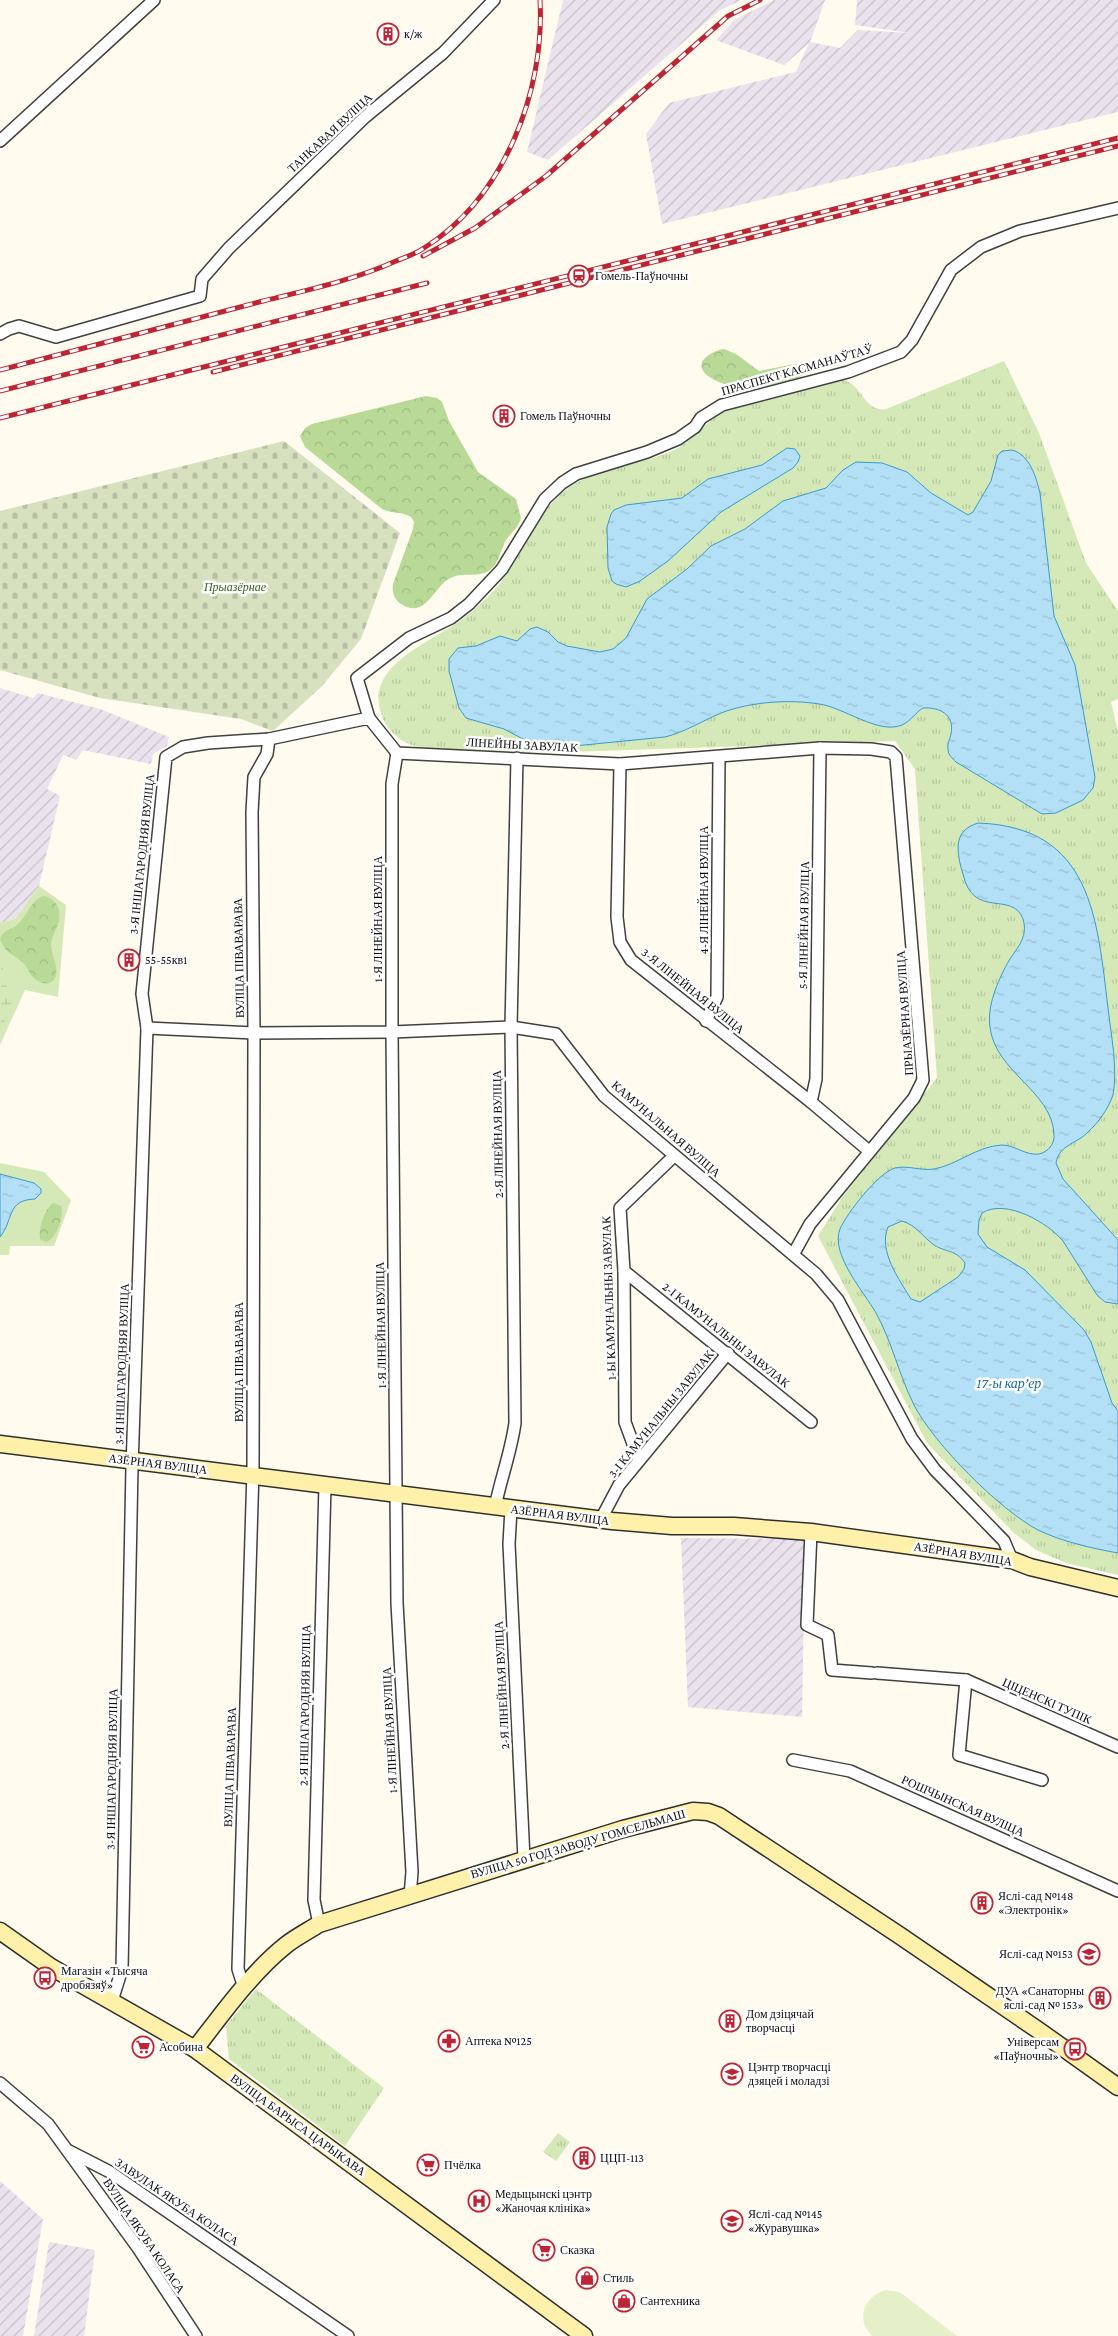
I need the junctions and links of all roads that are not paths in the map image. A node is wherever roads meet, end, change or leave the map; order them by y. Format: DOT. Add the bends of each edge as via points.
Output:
graph roads {
  1 [pos="154,0"];
  2 [pos="494,0"];
  3 [pos="0,141"];
  4 [pos="1118,208"];
  5 [pos="0,334"];
  6 [pos="370,718"];
  7 [pos="269,739"];
  8 [pos="820,748"];
  9 [pos="397,753"];
  10 [pos="719,756"];
  11 [pos="896,756"];
  12 [pos="517,758"];
  13 [pos="620,764"];
  14 [pos="706,1020"];
  15 [pos="511,1027"];
  16 [pos="147,1028"];
  17 [pos="392,1032"];
  18 [pos="254,1033"];
  19 [pos="811,1102"];
  20 [pos="869,1151"];
  21 [pos="674,1156"];
  22 [pos="794,1253"];
  23 [pos="624,1271"];
  24 [pos="728,1353"];
  25 [pos="811,1422"];
  26 [pos="0,1444"];
  27 [pos="132,1460"];
  28 [pos="639,1460"];
  29 [pos="252,1476"];
  30 [pos="325,1485"];
  31 [pos="396,1494"];
  32 [pos="503,1508"];
  33 [pos="601,1519"];
  34 [pos="811,1532"];
  35 [pos="1012,1560"];
  36 [pos="1118,1588"];
  37 [pos="966,1680"];
  38 [pos="1118,1747"];
  39 [pos="793,1760"];
  40 [pos="1042,1780"];
  41 [pos="524,1859"];
  42 [pos="1118,1891"];
  43 [pos="410,1896"];
  44 [pos="319,1924"];
  45 [pos="0,1932"];
  46 [pos="244,1988"];
  47 [pos="112,2001"];
  48 [pos="195,2048"];
  49 [pos="0,2083"];
  50 [pos="1118,2087"];
  51 [pos="69,2151"];
  52 [pos="196,2336"];
  53 [pos="348,2336"];
  54 [pos="584,2336"];
  1 -- 3 [label="street"];
  2 -- 5 [label="street, ТАНКАВАЯ ВУЛІЦА" via="443,52 365,117 229,248 202,280 200,296 56,337 19,326"];
  4 -- 6 [label="street, ПРАСПЕКТ КАСМАНАЎТАЎ" via="1020,230 980,247 951,270 920,328 901,352 848,372 722,405 678,439 576,474 562,482 545,499 502,569 470,604 409,638 357,678"];
  6 -- 7 [label="street"];
  6 -- 9 [label="street"];
  7 -- 16 [label="street, 3-Я ІНШАГАРОДНЯЯ ВУЛІЦА" via="183,747 166,757 142,994"];
  7 -- 18 [label="street, ВУЛІЦА ПІВАВАРАВА" via="267,754 254,777 252,812"];
  8 -- 10 [label="street, ЛІНЕЙНЫ ЗАВУЛАК"];
  8 -- 11 [label="street, ЛІНЕЙНЫ ЗАВУЛАК" via="871,749 891,752"];
  8 -- 19 [label="street, 5-Я ЛІНЕЙНАЯ ВУЛІЦА" via="816,1079"];
  9 -- 12 [label="street, ЛІНЕЙНЫ ЗАВУЛАК"];
  9 -- 17 [label="street, 1-Я ЛІНЕЙНАЯ ВУЛІЦА" via="392,784"];
  10 -- 13 [label="street, ЛІНЕЙНЫ ЗАВУЛАК"];
  10 -- 14 [label="street, 4-Я ЛІНЕЙНАЯ ВУЛІЦА" via="717,997"];
  11 -- 20 [label="street, ПРЫАЗЁРНАЯ ВУЛІЦА" via="924,1080 914,1098"];
  12 -- 13 [label="street, ЛІНЕЙНЫ ЗАВУЛАК"];
  12 -- 15 [label="street, 2-Я ЛІНЕЙНАЯ ВУЛІЦА"];
  13 -- 14 [label="street, 3-Я ЛІНЕЙНАЯ ВУЛІЦА" via="617,918 620,942 631,960"];
  14 -- 19 [label="street, 3-Я ЛІНЕЙНАЯ ВУЛІЦА"];
  15 -- 17 [label="street, КАМУНАЛЬНАЯ ВУЛІЦА"];
  15 -- 21 [label="street, КАМУНАЛЬНАЯ ВУЛІЦА" via="556,1034 604,1096"];
  15 -- 32 [label="street, 2-Я ЛІНЕЙНАЯ ВУЛІЦА" via="515,1423 502,1476"];
  16 -- 18 [label="street, КАМУНАЛЬНАЯ ВУЛІЦА"];
  16 -- 27 [label="street, 3-Я ІНШАГАРОДНЯЯ ВУЛІЦА"];
  17 -- 18 [label="street, КАМУНАЛЬНАЯ ВУЛІЦА"];
  17 -- 31 [label="street, 1-Я ЛІНЕЙНАЯ ВУЛІЦА"];
  18 -- 29 [label="street, ВУЛІЦА ПІВАВАРАВА"];
  19 -- 20 [label="street, 3-Я ЛІНЕЙНАЯ ВУЛІЦА"];
  20 -- 22 [label="street, ПРЫАЗЁРНАЯ ВУЛІЦА" via="810,1224"];
  21 -- 22 [label="street, КАМУНАЛЬНАЯ ВУЛІЦА"];
  21 -- 23 [label="street, 1-Ы КАМУНАЛЬНЫ ЗАВУЛАК" via="620,1208"];
  22 -- 35 [label="street, КАМУНАЛЬНАЯ ВУЛІЦА" via="838,1300 912,1439 935,1470 1000,1537"];
  23 -- 24 [label="street, 2-І КАМУНАЛЬНЫ ЗАВУЛАК"];
  23 -- 28 [label="street, 1-Ы КАМУНАЛЬНЫ ЗАВУЛАК" via="626,1422"];
  24 -- 25 [label="street, 2-І КАМУНАЛЬНЫ ЗАВУЛАК"];
  24 -- 28 [label="street, 3-І КАМУНАЛЬНЫ ЗАВУЛАК"];
  26 -- 27 [label="street, АЗЁРНАЯ ВУЛІЦА"];
  27 -- 29 [label="street, АЗЁРНАЯ ВУЛІЦА"];
  27 -- 47 [label="street, 3-Я ІНШАГАРОДНЯЯ ВУЛІЦА" via="122,1969"];
  28 -- 33 [label="street, 3-І КАМУНАЛЬНЫ ЗАВУЛАК"];
  29 -- 30 [label="street, АЗЁРНАЯ ВУЛІЦА"];
  29 -- 46 [label="street, ВУЛІЦА ПІВАВАРАВА" via="238,1969"];
  30 -- 31 [label="street, АЗЁРНАЯ ВУЛІЦА"];
  30 -- 44 [label="street, 2-Я ІНШАГАРОДНЯЯ ВУЛІЦА" via="314,1900"];
  31 -- 32 [label="street, АЗЁРНАЯ ВУЛІЦА"];
  31 -- 43 [label="street, 1-Я ЛІНЕЙНАЯ ВУЛІЦА" via="397,1603 412,1872"];
  32 -- 33 [label="street, АЗЁРНАЯ ВУЛІЦА"];
  32 -- 41 [label="street, 2-Я ЛІНЕЙНАЯ ВУЛІЦА" via="509,1544"];
  33 -- 34 [label="street, АЗЁРНАЯ ВУЛІЦА" via="672,1526 734,1526"];
  34 -- 35 [label="street, АЗЁРНАЯ ВУЛІЦА"];
  34 -- 37 [label="street, ЦІЦЕНСКІ ТУПІК" via="807,1625 828,1635 832,1670"];
  35 -- 36 [label="street, АЗЁРНАЯ ВУЛІЦА"];
  37 -- 38 [label="street, ЦІЦЕНСКІ ТУПІК"];
  37 -- 40 [label="street" via="959,1755"];
  39 -- 42 [label="street, РОШЧЫНСКАЯ ВУЛІЦА" via="850,1771"];
  41 -- 43 [label="street, ВУЛІЦА 50 ГОД ЗАВОДУ ГОМСЕЛЬМАШ"];
  41 -- 50 [label="street, ВУЛІЦА 50 ГОД ЗАВОДУ ГОМСЕЛЬМАШ" via="693,1811 719,1816 899,1935"];
  43 -- 44 [label="street, ВУЛІЦА 50 ГОД ЗАВОДУ ГОМСЕЛЬМАШ"];
  44 -- 46 [label="street, ВУЛІЦА 50 ГОД ЗАВОДУ ГОМСЕЛЬМАШ" via="286,1944"];
  45 -- 47 [label="street, ВУЛІЦА БАРЫСА ЦАРЫКАВА"];
  46 -- 48 [label="street, ВУЛІЦА 50 ГОД ЗАВОДУ ГОМСЕЛЬМАШ"];
  47 -- 48 [label="street, ВУЛІЦА БАРЫСА ЦАРЫКАВА"];
  48 -- 54 [label="street, ВУЛІЦА БАРЫСА ЦАРЫКАВА"];
  49 -- 51 [label="street, ЗАВУЛАК ЯКУБА КОЛАСА" via="48,2124"];
  51 -- 52 [label="street, ВУЛІЦА ЯКУБА КОЛАСА"];
  51 -- 53 [label="street, ЗАВУЛАК ЯКУБА КОЛАСА" via="110,2172"];
}
